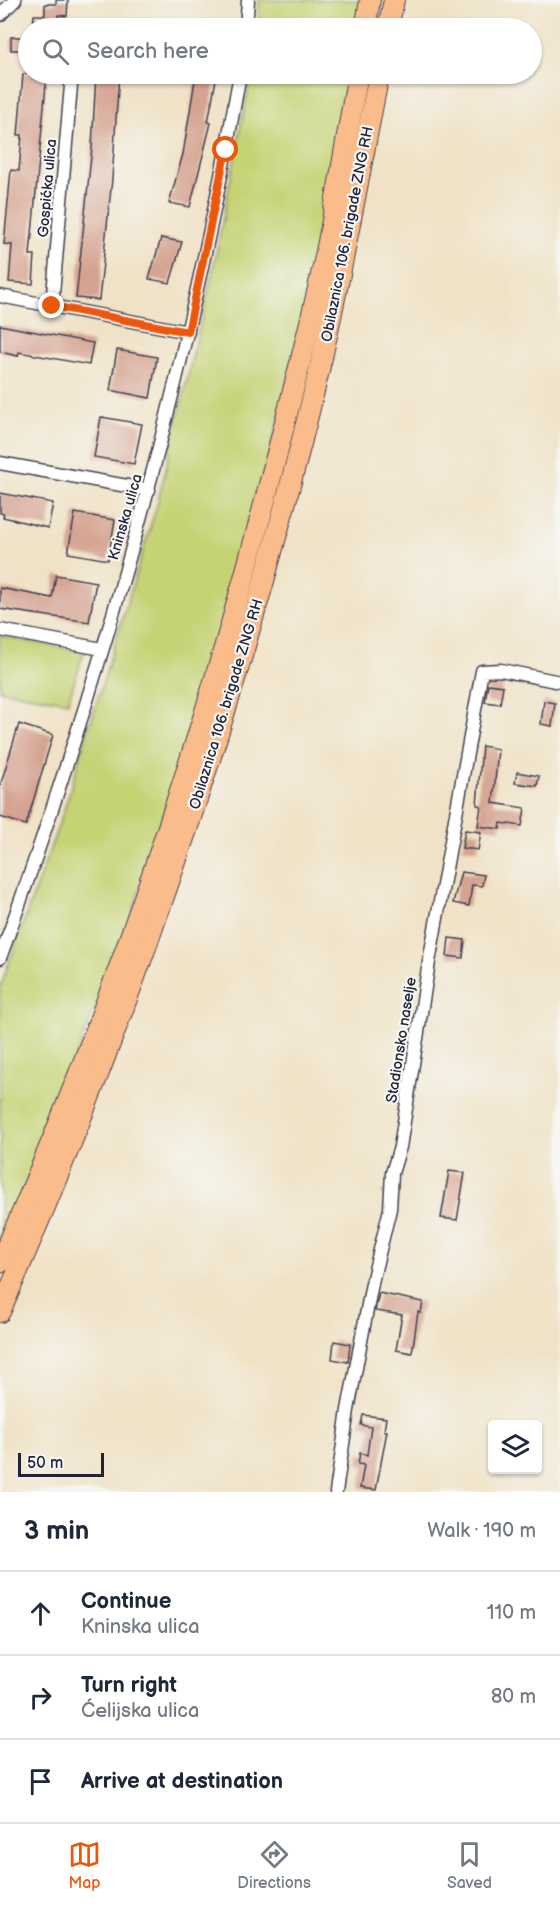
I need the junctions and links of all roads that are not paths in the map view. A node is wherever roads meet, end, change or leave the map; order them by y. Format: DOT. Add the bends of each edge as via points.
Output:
graph roads {
  1 [pos="15,0"];
  2 [pos="248,0"];
  3 [pos="370,0"];
  4 [pos="394,0"];
  5 [pos="0,15"];
  6 [pos="247,18"];
  7 [pos="367,18"];
  8 [pos="390,18"];
  9 [pos="71,84"];
  10 [pos="238,84"];
  11 [pos="356,84"];
  12 [pos="377,84"];
  13 [pos="0,297"];
  14 [pos="52,306"];
  15 [pos="188,332"];
  16 [pos="0,463"];
  17 [pos="148,490"];
  18 [pos="0,630"];
  19 [pos="102,649"];
  20 [pos="560,682"];
  21 [pos="0,957"];
  22 [pos="0,1263"];
  23 [pos="0,1312"];
  24 [pos="336,1492"];
  1 -- 5 [label="street"];
  2 -- 6 [label="street"];
  3 -- 7 [label="highway"];
  4 -- 8 [label="highway"];
  9 -- 14 [label="street, Gospićka ulica"];
  10 -- 15 [label="street, Kninska ulica"];
  11 -- 22 [label="highway, Obilaznica 106. brigade ZNG RH" via="326,252 299,369 243,585 199,734 104,1006"];
  12 -- 23 [label="highway, Obilaznica 106. brigade ZNG RH" via="312,398 235,683 183,847 119,1025"];
  13 -- 14 [label="street"];
  14 -- 15 [label="street"];
  15 -- 17 [label="street, Kninska ulica"];
  16 -- 17 [label="street"];
  17 -- 19 [label="street, Kninska ulica"];
  18 -- 19 [label="street"];
  19 -- 21 [label="street, Kninska ulica" via="61,785"];
  20 -- 24 [label="street, Stadionsko naselje" via="501,670 482,671 400,1147 392,1173 390,1209 361,1342"];
}
